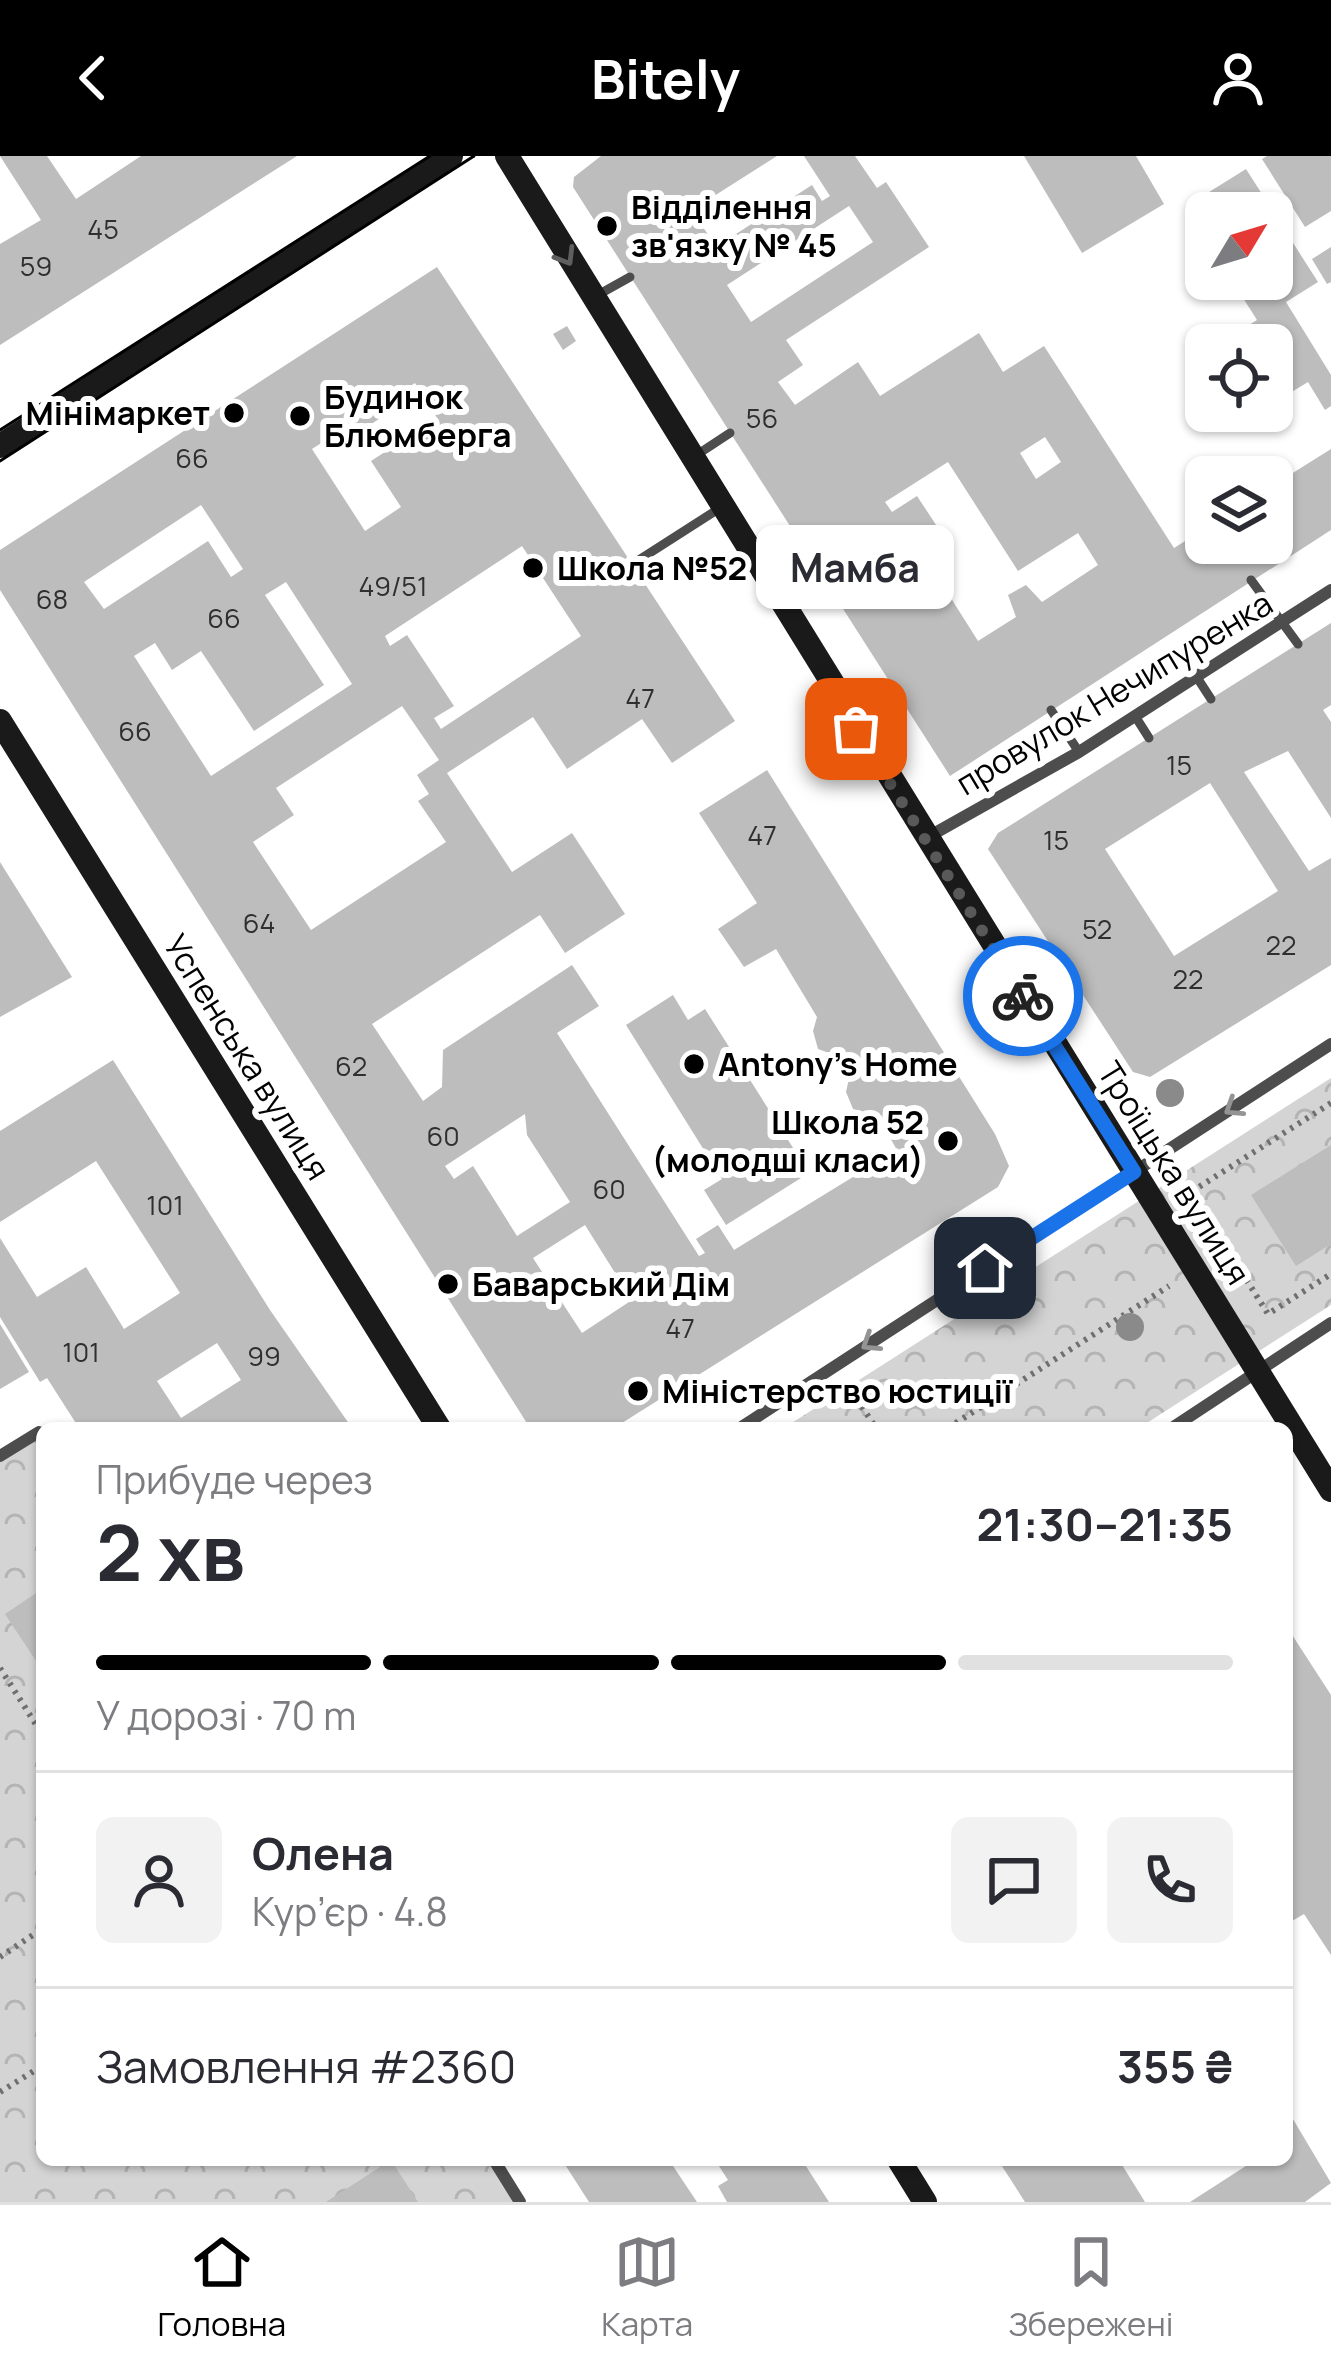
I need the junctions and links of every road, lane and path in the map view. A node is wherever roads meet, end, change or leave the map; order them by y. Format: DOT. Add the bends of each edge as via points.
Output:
graph roads {
  1 [pos="451,156"];
  2 [pos="507,156"];
  3 [pos="630,277"];
  4 [pos="591,299"];
  5 [pos="730,433"];
  6 [pos="0,446"];
  7 [pos="690,459"];
  8 [pos="721,508"];
  9 [pos="631,565"];
  10 [pos="1251,580"];
  11 [pos="1331,590"];
  12 [pos="1281,623"];
  13 [pos="1298,644"];
  14 [pos="1196,676"];
  15 [pos="1211,699"];
  16 [pos="1051,710"];
  17 [pos="1135,716"];
  18 [pos="0,721"];
  19 [pos="1149,738"];
  20 [pos="1079,752"];
  21 [pos="924,839"];
  22 [pos="1331,1044"];
  23 [pos="1331,1103"];
  24 [pos="1134,1172"];
  25 [pos="1229,1251"];
  26 [pos="1196,1269"];
  27 [pos="1331,1274"];
  28 [pos="1331,1323"];
  29 [pos="836,1366"];
  30 [pos="1258,1371"];
  31 [pos="435,1422"];
  32 [pos="749,1422"];
  33 [pos="872,1422"];
  34 [pos="957,1422"];
  35 [pos="1181,1422"];
  36 [pos="1289,1422"];
  37 [pos="1293,1428"];
  38 [pos="36,1434"];
  39 [pos="0,1456"];
  40 [pos="1331,1490"];
  41 [pos="0,1668"];
  42 [pos="36,1725"];
  43 [pos="36,1933"];
  44 [pos="0,1957"];
  45 [pos="36,2070"];
  46 [pos="0,2092"];
  47 [pos="498,2166"];
  48 [pos="903,2166"];
  49 [pos="520,2202"];
  50 [pos="925,2202"];
  1 -- 6 [label="main road"];
  2 -- 4 [label="main road, Троїцька вулиця, one-way"];
  3 -- 4 [label="lane"];
  4 -- 7 [label="main road, Троїцька вулиця"];
  5 -- 7 [label="lane"];
  7 -- 8 [label="main road, Троїцька вулиця"];
  8 -- 9 [label="lane"];
  8 -- 21 [label="main road, Троїцька вулиця"];
  10 -- 12 [label="lane"];
  11 -- 12 [label="street, провулок Нечипуренка"];
  12 -- 13 [label="lane"];
  12 -- 14 [label="street, провулок Нечипуренка"];
  14 -- 15 [label="lane"];
  14 -- 17 [label="street, провулок Нечипуренка"];
  16 -- 20 [label="lane"];
  17 -- 19 [label="lane"];
  17 -- 20 [label="street, провулок Нечипуренка"];
  18 -- 31 [label="main road, Успенська вулиця"];
  20 -- 21 [label="street, провулок Нечипуренка"];
  21 -- 24 [label="main road, Троїцька вулиця"];
  22 -- 24 [label="street, one-way"];
  23 -- 25 [label="path" via="1192,1192"];
  24 -- 26 [label="main road, Троїцька вулиця"];
  24 -- 29 [label="street, one-way"];
  25 -- 26 [label="path"];
  25 -- 27 [label="path" via="1268,1314"];
  26 -- 30 [label="main road, Троїцька вулиця"];
  26 -- 34 [label="path"];
  28 -- 30 [label="street"];
  29 -- 32 [label="street"];
  29 -- 33 [label="path"];
  30 -- 35 [label="street"];
  30 -- 36 [label="main road, Троїцька вулиця"];
  37 -- 40 [label="main road, Троїцька вулиця"];
  38 -- 39 [label="street"];
  41 -- 42 [label="path"];
  43 -- 44 [label="path"];
  45 -- 46 [label="path"];
  47 -- 49 [label="street"];
  48 -- 50 [label="main road"];
}
